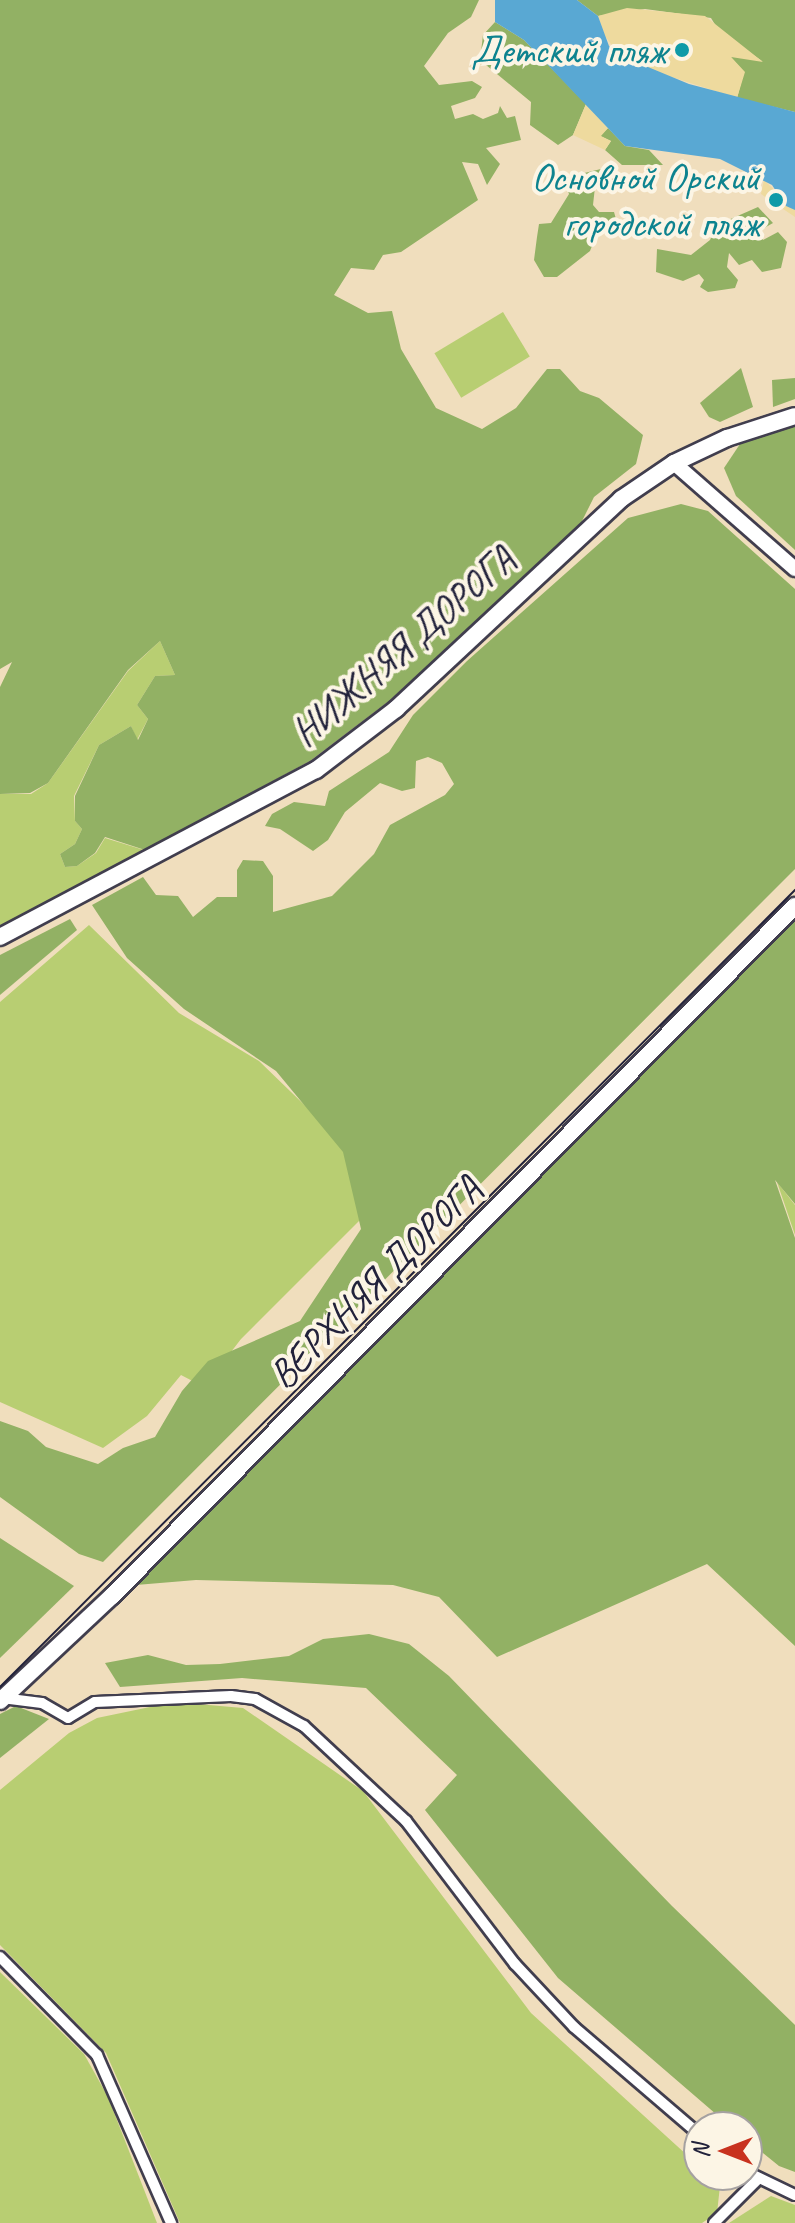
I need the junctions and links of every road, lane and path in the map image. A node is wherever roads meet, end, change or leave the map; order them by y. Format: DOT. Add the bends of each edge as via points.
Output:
graph roads {
  1 [pos="795,416"];
  2 [pos="674,463"];
  3 [pos="795,569"];
  4 [pos="795,906"];
  5 [pos="0,937"];
  6 [pos="1,1699"];
  7 [pos="0,1957"];
  8 [pos="683,2120"];
  9 [pos="763,2182"];
  10 [pos="746,2191"];
  11 [pos="795,2195"];
  12 [pos="171,2223"];
  13 [pos="714,2223"];
  1 -- 2 [label="main road, НИЖНЯЯ ДОРОГА" via="727,438"];
  2 -- 3 [label="main road"];
  2 -- 5 [label="main road, НИЖНЯЯ ДОРОГА" via="621,499 396,709 316,770"];
  4 -- 6 [label="main road, ВЕРХНЯЯ ДОРОГА" via="112,1596"];
  6 -- 8 [label="street" via="42,1703 68,1718 95,1702 231,1696 255,1699 304,1726 406,1821 515,1964 574,2027"];
  7 -- 12 [label="street" via="97,2055"];
  9 -- 11 [label="street"];
  10 -- 13 [label="street"];
}
